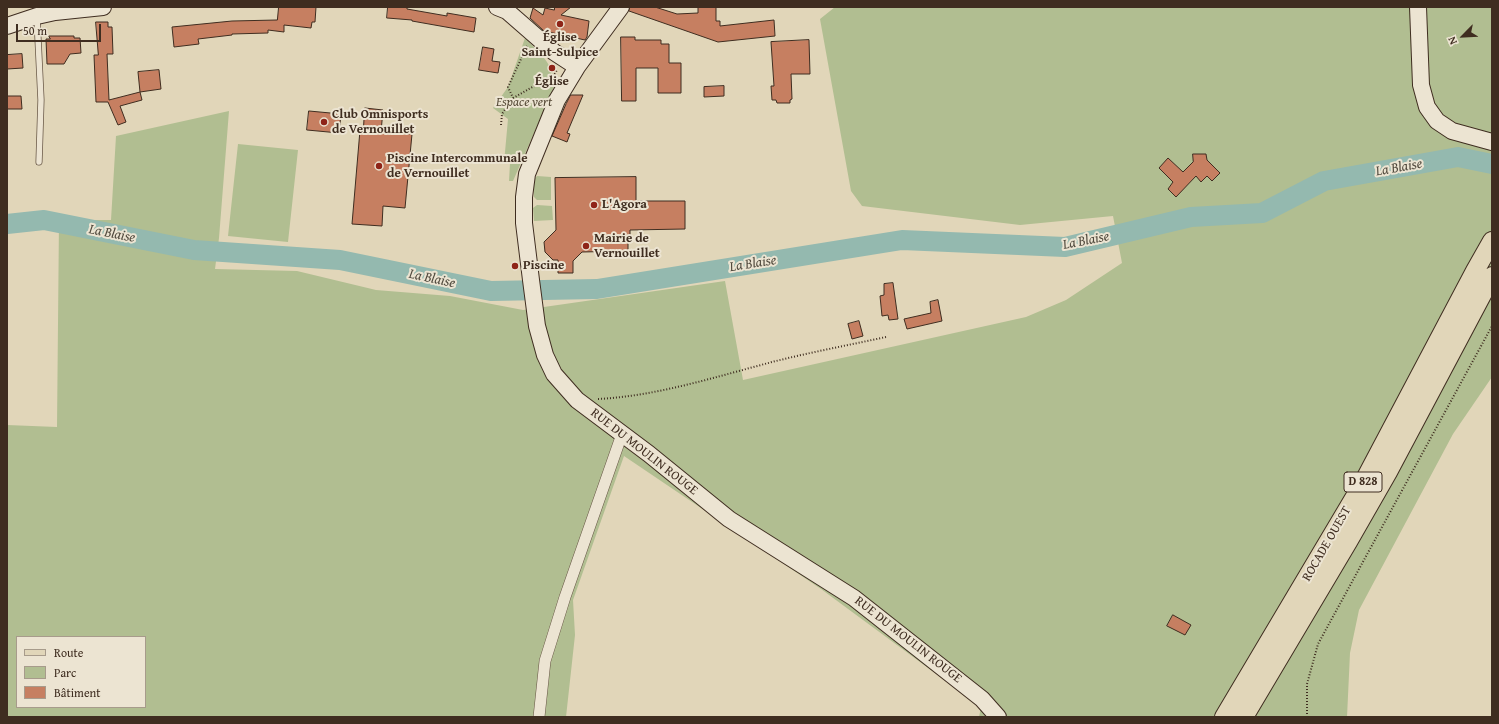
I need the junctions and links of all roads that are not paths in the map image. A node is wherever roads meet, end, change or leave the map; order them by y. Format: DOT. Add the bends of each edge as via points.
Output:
graph roads {
  1 [pos="103,7"];
  2 [pos="497,7"];
  3 [pos="620,7"];
  4 [pos="1418,7"];
  5 [pos="37,16"];
  6 [pos="7,26"];
  7 [pos="571,63"];
  8 [pos="1492,142"];
  9 [pos="39,162"];
  10 [pos="1492,241"];
  11 [pos="1492,276"];
  12 [pos="622,434"];
  13 [pos="539,717"];
  14 [pos="998,717"];
  15 [pos="1224,717"];
  16 [pos="1244,717"];
  1 -- 5 [label="street"];
  2 -- 7 [label="street" via="507,11 554,52"];
  3 -- 7 [label="street, RUE DU MOULIN ROUGE"];
  4 -- 8 [label="street" via="1421,85 1427,107 1437,121 1452,131"];
  5 -- 6 [label="street"];
  5 -- 9 [label="lane" via="41,100"];
  7 -- 12 [label="street, RUE DU MOULIN ROUGE" via="527,174 524,197 524,223 537,326 545,355 554,374 577,400"];
  10 -- 15 [label="main road, ROCADE OUEST / D 828" via="1363,483"];
  11 -- 16 [label="main road, ROCADE OUEST / D 828" via="1384,478"];
  12 -- 13 [label="street" via="545,661"];
  12 -- 14 [label="street, RUE DU MOULIN ROUGE" via="729,519 866,607 982,699"];
}
